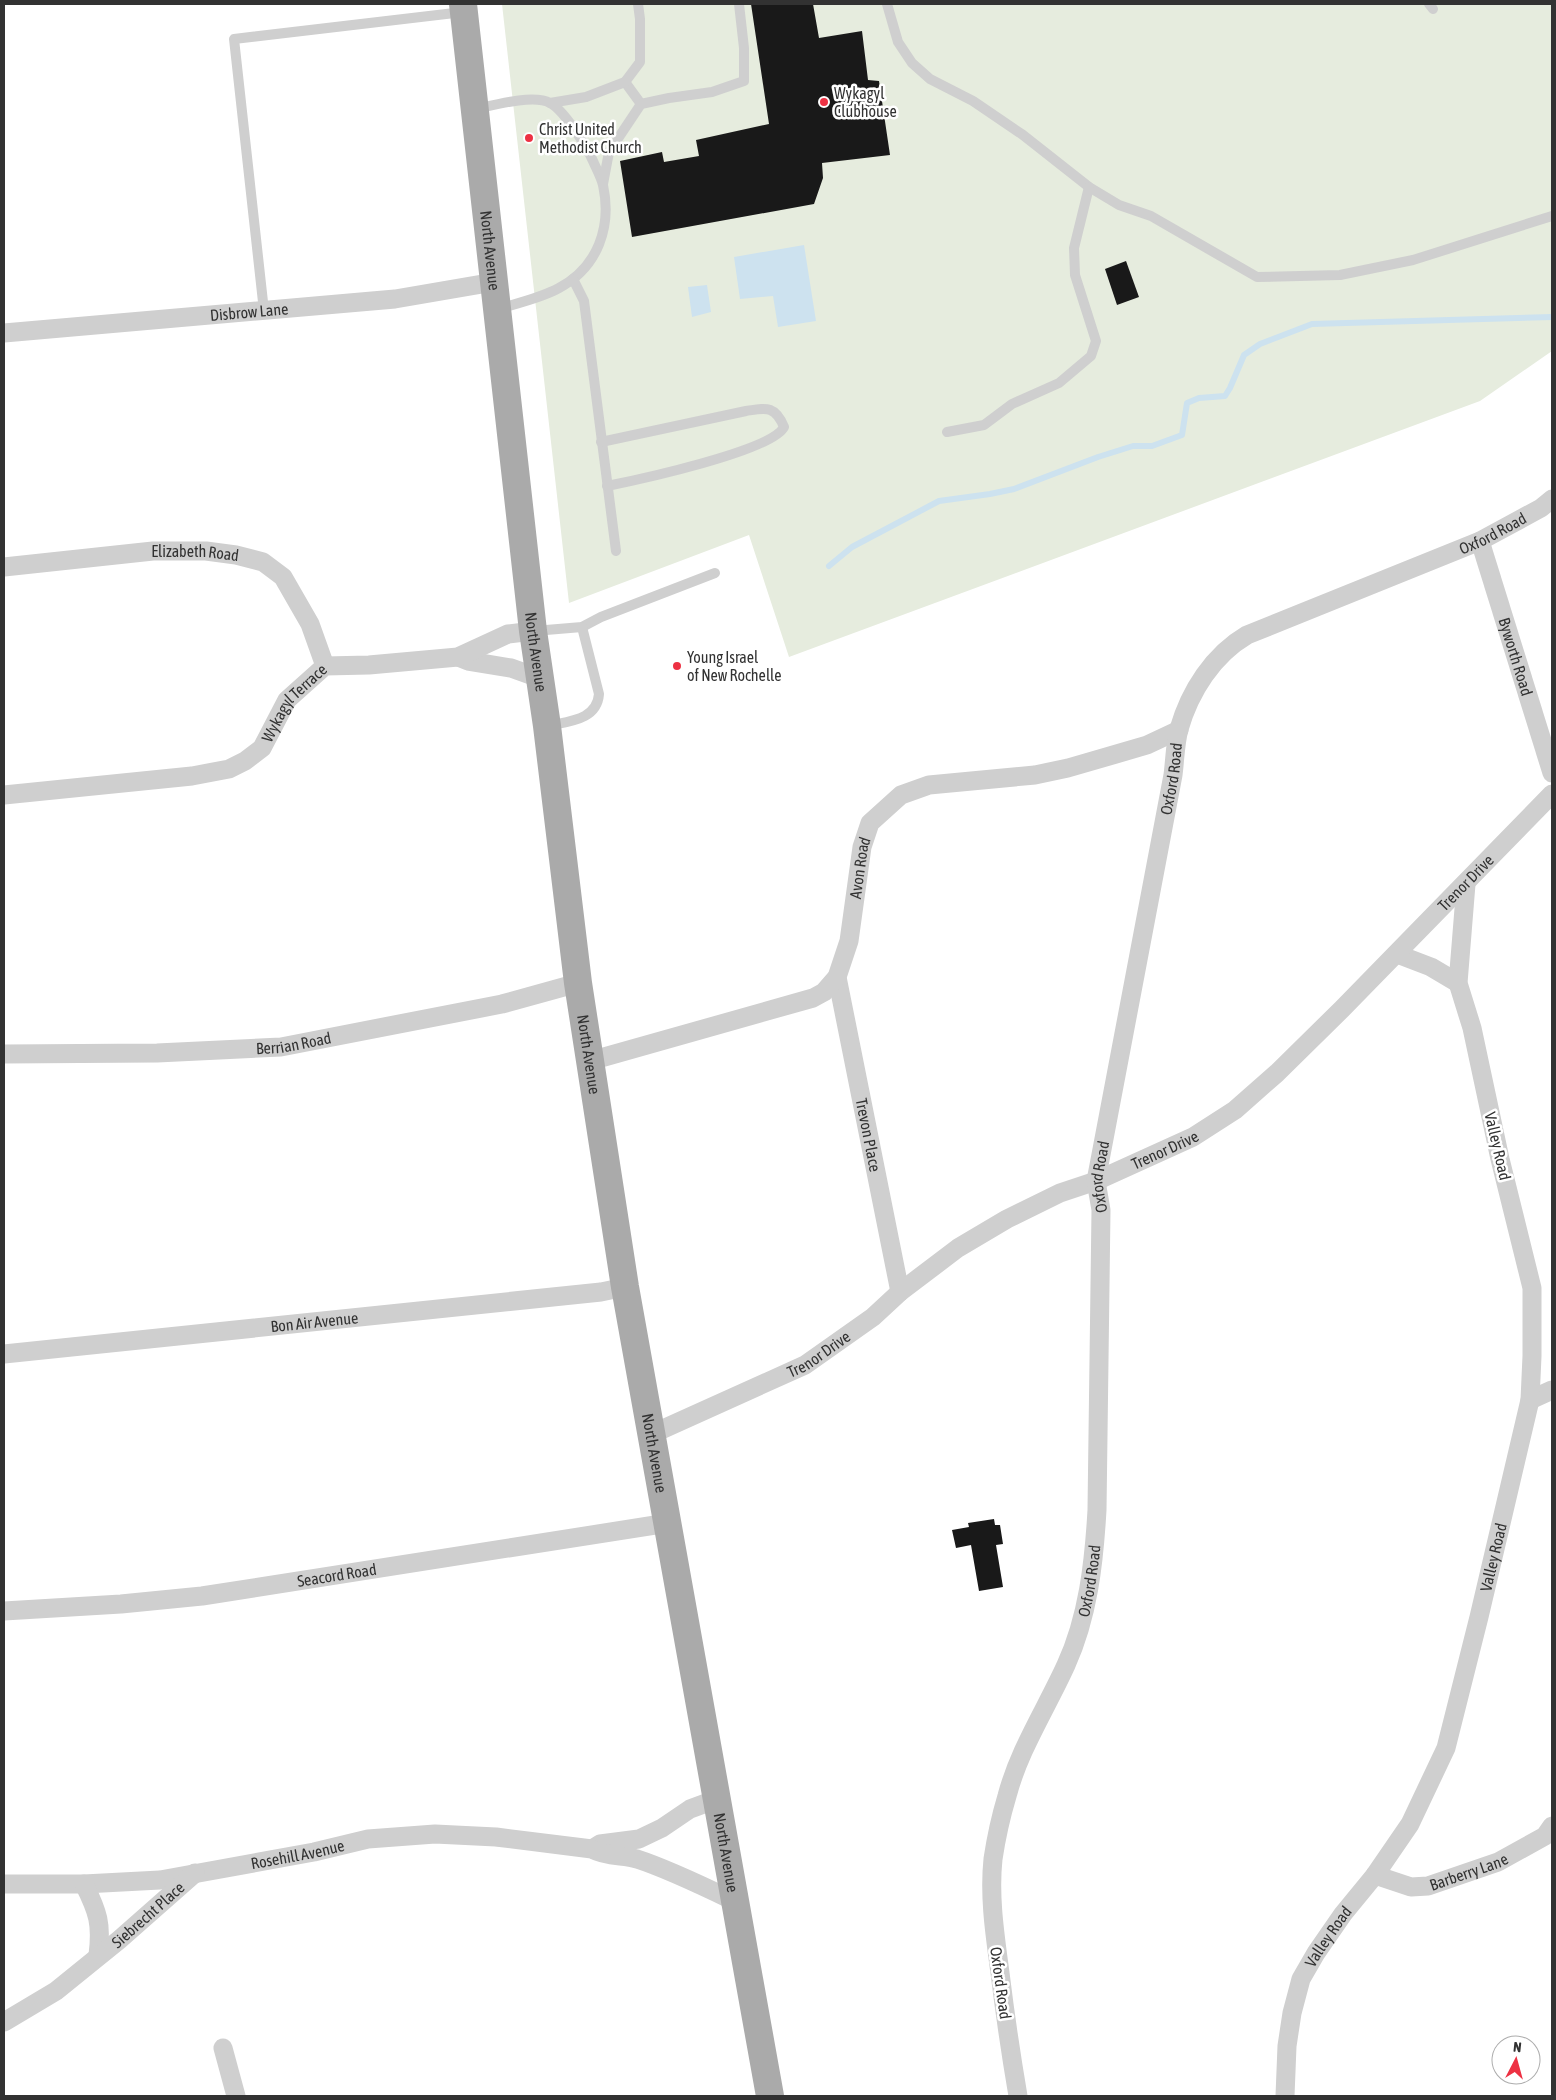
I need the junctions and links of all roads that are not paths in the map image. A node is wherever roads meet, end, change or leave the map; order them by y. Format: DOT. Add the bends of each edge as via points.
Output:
graph roads {
  1 [pos="638,4"];
  2 [pos="739,4"];
  3 [pos="887,4"];
  4 [pos="463,8"];
  5 [pos="625,82"];
  6 [pos="550,103"];
  7 [pos="641,104"];
  8 [pos="476,108"];
  9 [pos="603,184"];
  10 [pos="1089,186"];
  11 [pos="1552,216"];
  12 [pos="573,279"];
  13 [pos="494,282"];
  14 [pos="498,310"];
  15 [pos="264,311"];
  16 [pos="4,333"];
  17 [pos="947,432"];
  18 [pos="602,442"];
  19 [pos="607,486"];
  20 [pos="1552,499"];
  21 [pos="1480,541"];
  22 [pos="616,551"];
  23 [pos="4,567"];
  24 [pos="715,573"];
  25 [pos="582,627"];
  26 [pos="533,631"];
  27 [pos="458,657"];
  28 [pos="325,666"];
  29 [pos="539,678"];
  30 [pos="547,726"];
  31 [pos="1179,730"];
  32 [pos="1552,773"];
  33 [pos="1552,794"];
  34 [pos="4,795"];
  35 [pos="1466,884"];
  36 [pos="1397,954"];
  37 [pos="837,978"];
  38 [pos="578,982"];
  39 [pos="1458,983"];
  40 [pos="4,1054"];
  41 [pos="590,1061"];
  42 [pos="1096,1181"];
  43 [pos="625,1287"];
  44 [pos="900,1292"];
  45 [pos="4,1354"];
  46 [pos="1552,1390"];
  47 [pos="1530,1400"];
  48 [pos="652,1434"];
  49 [pos="668,1523"];
  50 [pos="4,1611"];
  51 [pos="717,1799"];
  52 [pos="1552,1826"];
  53 [pos="592,1849"];
  54 [pos="196,1872"];
  55 [pos="1375,1875"];
  56 [pos="4,1884"];
  57 [pos="84,1884"];
  58 [pos="734,1901"];
  59 [pos="98,1955"];
  60 [pos="4,2022"];
  61 [pos="223,2048"];
  62 [pos="236,2096"];
  63 [pos="770,2096"];
  64 [pos="1018,2096"];
  65 [pos="1285,2096"];
  1 -- 5 [label="lane" via="640,62"];
  2 -- 7 [label="lane" via="744,81 712,92"];
  3 -- 10 [label="lane" via="898,42 912,63 930,79 994,116"];
  4 -- 8 [label="main road, North Avenue"];
  4 -- 15 [label="lane" via="234,39"];
  5 -- 6 [label="lane" via="586,97"];
  5 -- 7 [label="lane"];
  6 -- 8 [label="lane" via="517,100"];
  6 -- 9 [label="lane" via="579,137"];
  7 -- 9 [label="lane" via="609,152"];
  8 -- 13 [label="main road, North Avenue"];
  9 -- 12 [label="lane" via="606,214 598,250 588,266"];
  10 -- 11 [label="lane" via="1119,205 1151,216 1257,276 1340,275 1414,260"];
  10 -- 17 [label="lane" via="1074,248 1075,275 1096,341 1091,356 1060,383 1012,404 984,425"];
  12 -- 14 [label="lane" via="558,288"];
  12 -- 18 [label="lane" via="584,302"];
  13 -- 14 [label="main road, North Avenue"];
  13 -- 15 [label="street, Disbrow Lane" via="395,299"];
  14 -- 26 [label="main road, North Avenue"];
  15 -- 16 [label="street, Disbrow Lane"];
  18 -- 19 [label="lane"];
  18 -- 19 [label="lane" via="768,408 779,415 784,427 781,432 759,443 708,462"];
  19 -- 22 [label="lane"];
  20 -- 21 [label="street, Oxford Road"];
  21 -- 31 [label="street, Oxford Road" via="1231,644 1200,679"];
  21 -- 32 [label="street, Byworth Road"];
  23 -- 28 [label="street, Elizabeth Road" via="153,551 236,554 263,562 283,577 310,624"];
  24 -- 25 [label="lane"];
  25 -- 26 [label="lane"];
  25 -- 30 [label="lane" via="599,694 598,704 583,718"];
  26 -- 27 [label="street, Wykagyl Terrace" via="508,634"];
  26 -- 29 [label="main road, North Avenue"];
  27 -- 28 [label="street, Wykagyl Terrace"];
  27 -- 29 [label="street" via="511,668"];
  28 -- 34 [label="street, Wykagyl Terrace" via="287,700 262,748 229,769 192,776"];
  29 -- 30 [label="main road, North Avenue"];
  30 -- 38 [label="main road, North Avenue"];
  31 -- 37 [label="street, Avon Road" via="1147,745 1068,768 1035,775 929,784 901,796 870,823 862,847 849,942"];
  31 -- 42 [label="street, Oxford Road" via="1174,775"];
  33 -- 35 [label="street, Trenor Drive"];
  35 -- 36 [label="street, Trenor Drive"];
  35 -- 39 [label="street, Valley Road"];
  36 -- 39 [label="street" via="1431,967"];
  36 -- 42 [label="street, Trenor Drive" via="1235,1110 1192,1137"];
  37 -- 41 [label="street, Avon Road" via="824,992 812,998"];
  37 -- 44 [label="street, Trevon Place"];
  38 -- 40 [label="street, Berrian Road" via="502,1004 281,1047 157,1053"];
  38 -- 41 [label="main road, North Avenue"];
  39 -- 47 [label="street, Valley Road" via="1472,1028 1532,1288"];
  41 -- 43 [label="main road, North Avenue"];
  42 -- 44 [label="street, Trenor Drive" via="1007,1219 958,1248"];
  42 -- 64 [label="street, Oxford Road" via="1100,1210 1098,1510 1094,1556 1086,1606 1078,1631 1066,1664 1032,1731 1007,1796 993,1859 995,1935"];
  43 -- 45 [label="street, Bon Air Avenue"];
  43 -- 48 [label="main road, North Avenue"];
  44 -- 48 [label="street, Trenor Drive" via="873,1317 805,1365"];
  46 -- 47 [label="street"];
  47 -- 55 [label="street, Valley Road" via="1446,1748 1410,1824"];
  48 -- 49 [label="main road, North Avenue"];
  49 -- 50 [label="street, Seacord Road" via="202,1596"];
  49 -- 51 [label="main road, North Avenue"];
  51 -- 53 [label="street, Rosehill Avenue" via="690,1809 639,1839 600,1844"];
  51 -- 58 [label="main road, North Avenue"];
  52 -- 55 [label="street, Barberry Lane" via="1545,1836 1498,1862 1428,1886 1411,1887"];
  53 -- 54 [label="street, Rosehill Avenue" via="496,1837 435,1834 368,1839 314,1852"];
  53 -- 58 [label="street, Rosehill Avenue" via="603,1855 649,1863"];
  54 -- 57 [label="street, Rosehill Avenue" via="160,1880"];
  54 -- 59 [label="street, Siebrecht Place"];
  55 -- 65 [label="street, Valley Road" via="1338,1922 1301,1979 1287,2046"];
  56 -- 57 [label="street, Rosehill Avenue"];
  57 -- 59 [label="street, Siebrecht Place" via="94,1904 101,1931"];
  58 -- 63 [label="main road, North Avenue"];
  59 -- 60 [label="street, Siebrecht Place" via="56,1991"];
  61 -- 62 [label="street"];
}
